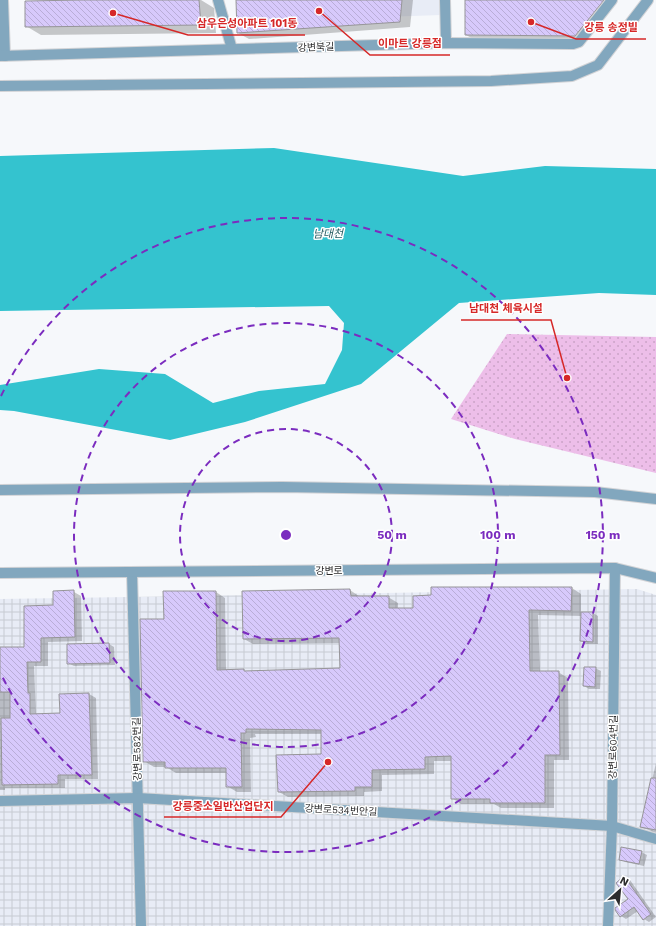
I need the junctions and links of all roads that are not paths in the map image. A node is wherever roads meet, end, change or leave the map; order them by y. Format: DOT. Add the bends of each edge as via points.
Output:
graph roads {
  1 [pos="3,0"];
  2 [pos="218,0"];
  3 [pos="445,0"];
  4 [pos="612,0"];
  5 [pos="648,0"];
  6 [pos="446,44"];
  7 [pos="232,49"];
  8 [pos="2,56"];
  9 [pos="0,86"];
  10 [pos="0,490"];
  11 [pos="656,500"];
  12 [pos="615,568"];
  13 [pos="132,572"];
  14 [pos="0,573"];
  15 [pos="656,578"];
  16 [pos="138,798"];
  17 [pos="0,801"];
  18 [pos="612,826"];
  19 [pos="656,839"];
  20 [pos="141,926"];
  21 [pos="608,926"];
  1 -- 8 [label="street"];
  2 -- 7 [label="street"];
  3 -- 6 [label="street"];
  4 -- 6 [label="street, 강변북길" via="579,42 573,44"];
  5 -- 9 [label="street" via="598,65 572,76 491,81"];
  6 -- 7 [label="street, 강변북길"];
  7 -- 8 [label="street, 강변북길"];
  10 -- 11 [label="street" via="282,487 595,492"];
  12 -- 13 [label="street, 강변로"];
  12 -- 15 [label="street, 강변로"];
  12 -- 18 [label="street, 강변로604번길"];
  13 -- 14 [label="street, 강변로"];
  13 -- 16 [label="street, 강변로582번길"];
  16 -- 17 [label="street, 강변로534번안길"];
  16 -- 18 [label="street, 강변로534번안길"];
  16 -- 20 [label="street, 강변로582번길"];
  18 -- 19 [label="street, 강변로534번안길"];
  18 -- 21 [label="street, 강변로604번길"];
}
